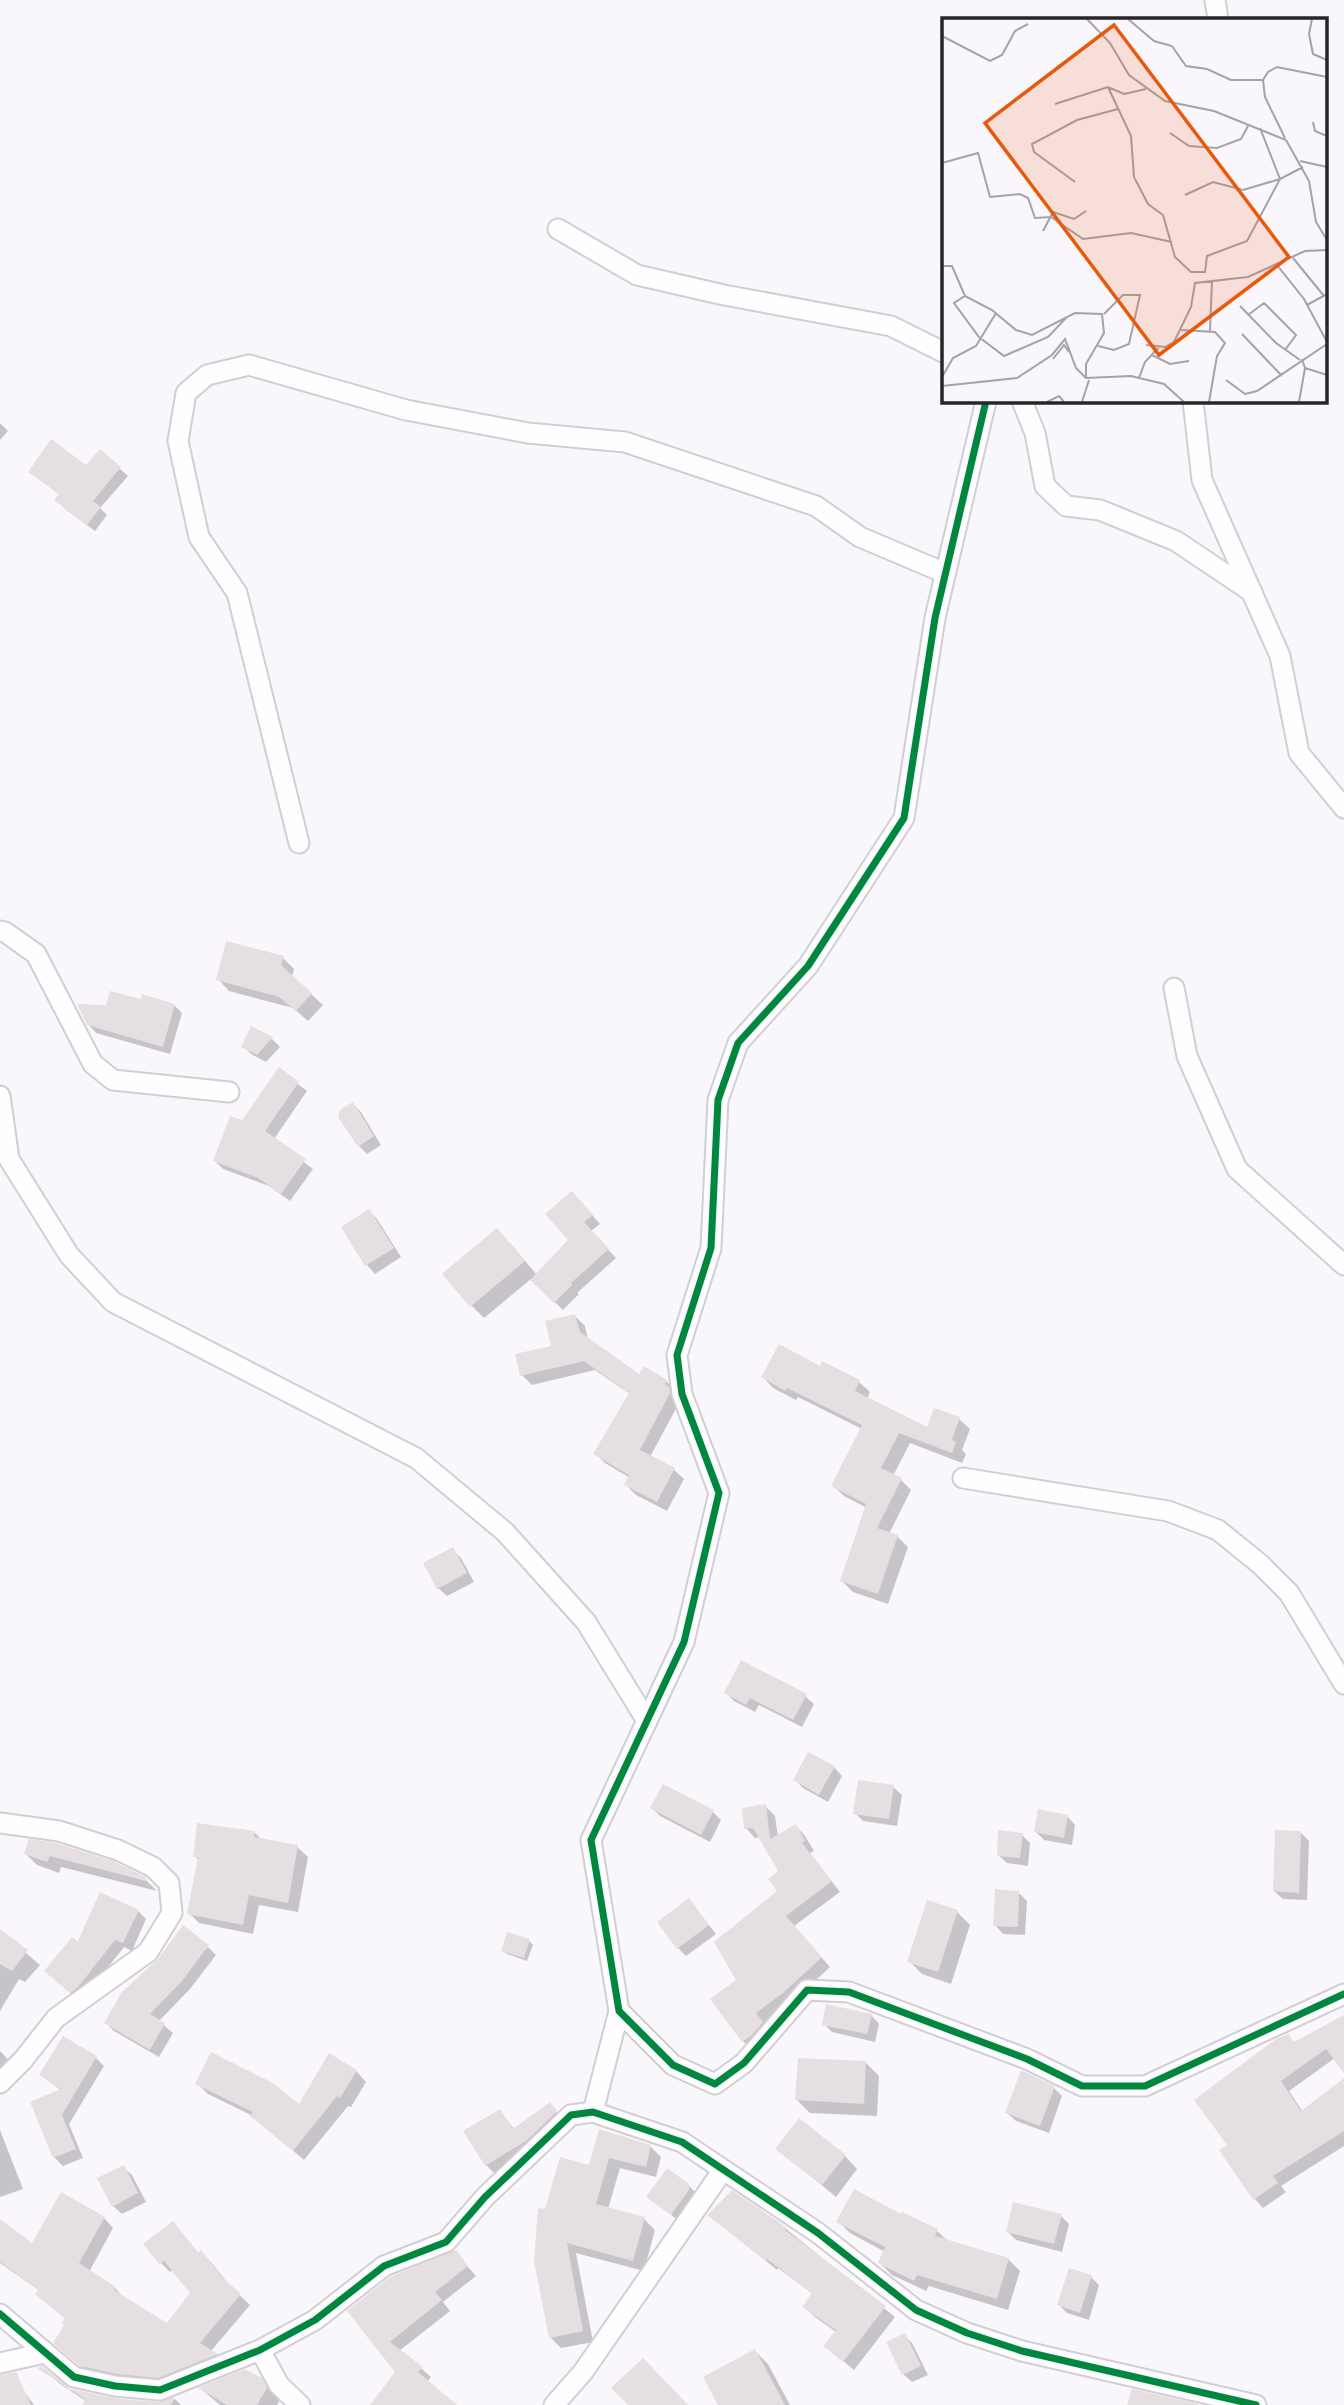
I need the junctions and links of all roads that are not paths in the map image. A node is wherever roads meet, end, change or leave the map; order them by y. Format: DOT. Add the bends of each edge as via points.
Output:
graph roads {
  1 [pos="1215,0"];
  2 [pos="1218,18"];
  3 [pos="558,229"];
  4 [pos="942,352"];
  5 [pos="986,402"];
  6 [pos="1022,402"];
  7 [pos="1193,402"];
  8 [pos="945,573"];
  9 [pos="1252,593"];
  10 [pos="1344,808"];
  11 [pos="299,843"];
  12 [pos="0,932"];
  13 [pos="1174,988"];
  14 [pos="229,1092"];
  15 [pos="0,1096"];
  16 [pos="1344,1265"];
  17 [pos="964,1478"];
  18 [pos="1344,1684"];
  19 [pos="647,1721"];
  20 [pos="0,1823"];
  21 [pos="1344,1994"];
  22 [pos="619,2011"];
  23 [pos="0,2083"];
  24 [pos="593,2112"];
  25 [pos="723,2170"];
  26 [pos="0,2314"];
  27 [pos="260,2350"];
  28 [pos="44,2353"];
  29 [pos="0,2363"];
  30 [pos="1222,2401"];
  31 [pos="300,2405"];
  32 [pos="554,2405"];
  33 [pos="1256,2405"];
  1 -- 2 [label="street"];
  3 -- 4 [label="street" via="637,275 891,326"];
  5 -- 8 [label="street"];
  6 -- 9 [label="street" via="1035,433 1045,486 1066,506 1100,510 1176,541"];
  7 -- 9 [label="street" via="1202,480"];
  8 -- 11 [label="street" via="860,537 816,506 625,442 528,433 406,410 249,365 207,375 186,393 178,441 199,537 237,593"];
  8 -- 19 [label="street" via="904,818 808,966 738,1043 719,1100 711,1248 677,1355 682,1394 719,1493 684,1642"];
  9 -- 10 [label="street" via="1280,656 1299,753"];
  12 -- 14 [label="street" via="36,954 93,1064 113,1080"];
  13 -- 16 [label="street" via="1187,1056 1237,1169"];
  15 -- 19 [label="street" via="9,1159 69,1255 113,1301 416,1458 505,1532 586,1622"];
  17 -- 18 [label="street" via="1168,1511 1218,1530 1289,1593"];
  19 -- 22 [label="street" via="591,1840"];
  20 -- 23 [label="street" via="59,1831 153,1867 169,1883 172,1913 148,1952 56,2018"];
  21 -- 22 [label="street" via="1145,2086 1082,2086 1027,2059 849,1992 807,1990 744,2063 715,2084 673,2065"];
  22 -- 24 [label="street"];
  24 -- 25 [label="street" via="682,2142"];
  24 -- 27 [label="street" via="572,2115 485,2197 446,2242 384,2266 315,2320"];
  25 -- 30 [label="street" via="818,2233 916,2309 967,2333"];
  25 -- 32 [label="street" via="583,2372"];
  26 -- 28 [label="street"];
  27 -- 28 [label="street" via="160,2390 74,2377"];
  27 -- 31 [label="street" via="279,2385"];
  28 -- 29 [label="street"];
  30 -- 33 [label="street"];
}
